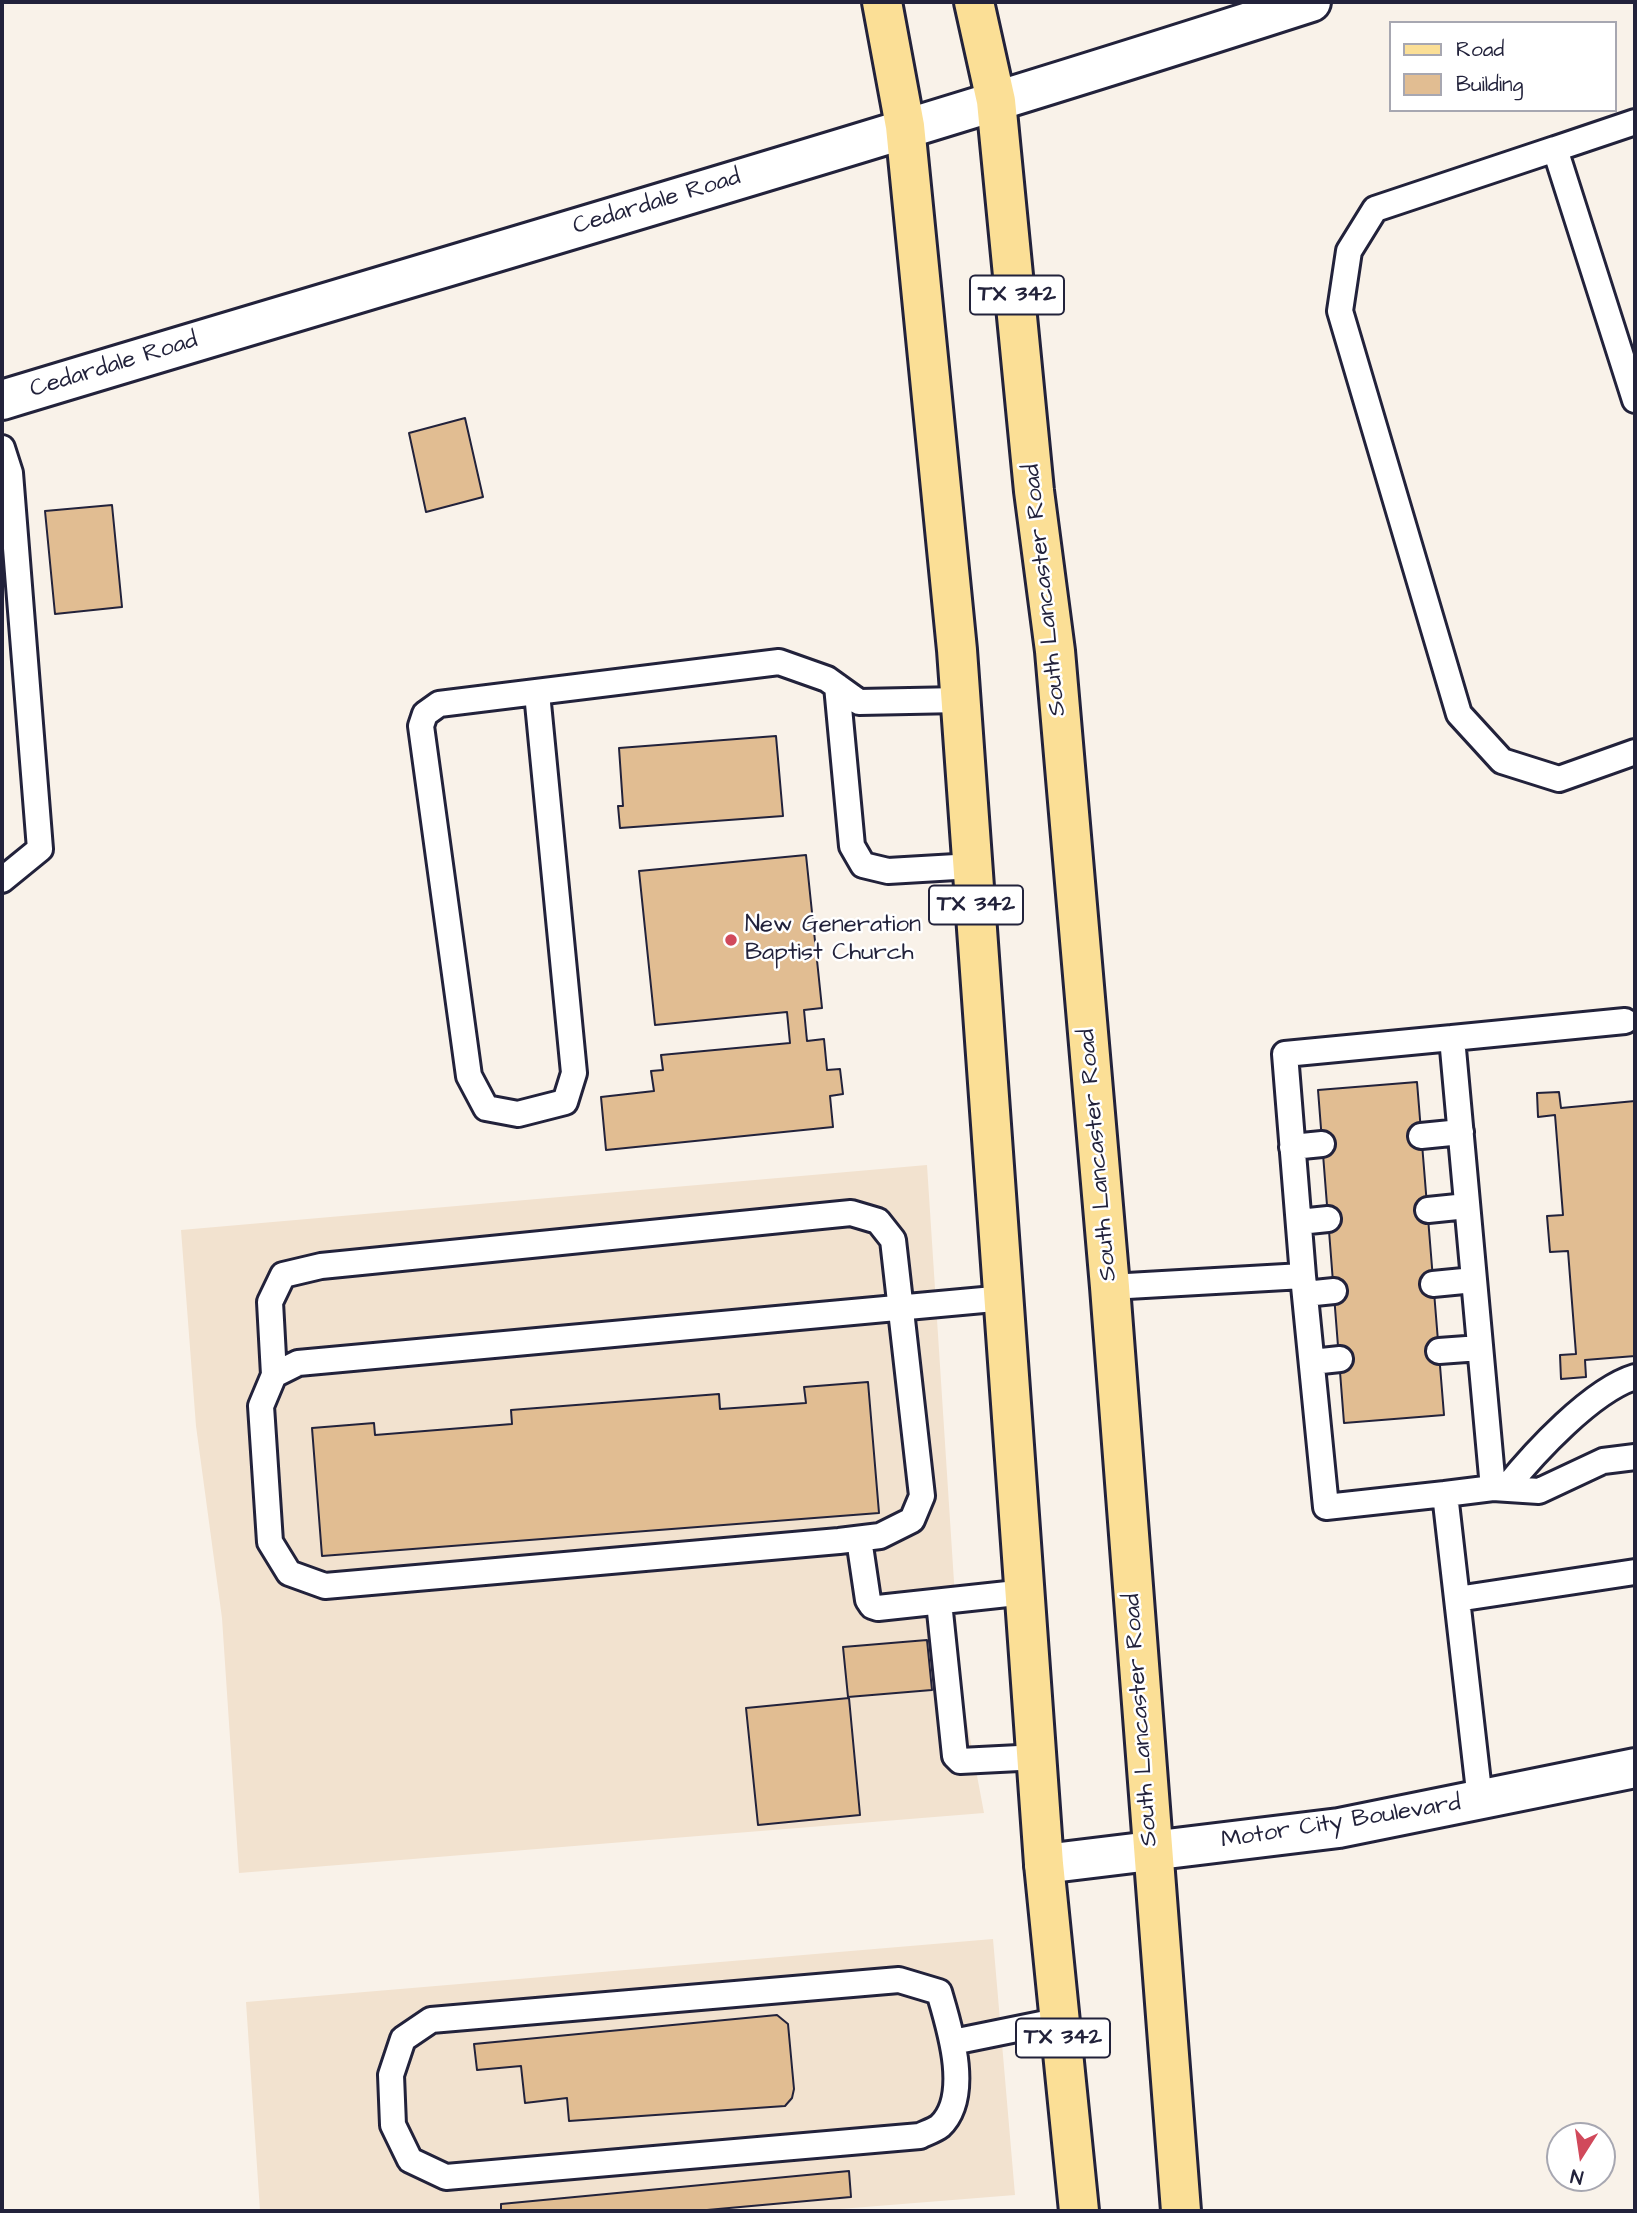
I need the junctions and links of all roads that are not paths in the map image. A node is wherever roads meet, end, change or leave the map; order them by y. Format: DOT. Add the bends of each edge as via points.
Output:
graph roads {
  1 [pos="882,2"];
  2 [pos="974,2"];
  3 [pos="1311,2"];
  4 [pos="996,101"];
  5 [pos="1635,122"];
  6 [pos="905,126"];
  7 [pos="1555,149"];
  8 [pos="2,400"];
  9 [pos="1635,400"];
  10 [pos="2,448"];
  11 [pos="837,686"];
  12 [pos="537,693"];
  13 [pos="960,700"];
  14 [pos="1635,752"];
  15 [pos="973,866"];
  16 [pos="2,880"];
  17 [pos="1625,1021"];
  18 [pos="1452,1038"];
  19 [pos="1461,1132"];
  20 [pos="1421,1136"];
  21 [pos="1322,1144"];
  22 [pos="1292,1147"];
  23 [pos="1467,1206"];
  24 [pos="1428,1210"];
  25 [pos="1328,1219"];
  26 [pos="1298,1222"];
  27 [pos="1474,1280"];
  28 [pos="1433,1284"];
  29 [pos="1304,1285"];
  30 [pos="1110,1287"];
  31 [pos="1334,1292"];
  32 [pos="1005,1298"];
  33 [pos="900,1307"];
  34 [pos="1480,1348"];
  35 [pos="1439,1351"];
  36 [pos="1339,1359"];
  37 [pos="1312,1362"];
  38 [pos="274,1376"];
  39 [pos="1635,1377"];
  40 [pos="1635,1457"];
  41 [pos="1499,1488"];
  42 [pos="1445,1494"];
  43 [pos="859,1539"];
  44 [pos="1635,1572"];
  45 [pos="1026,1592"];
  46 [pos="1457,1599"];
  47 [pos="939,1602"];
  48 [pos="1039,1757"];
  49 [pos="1635,1768"];
  50 [pos="1480,1800"];
  51 [pos="1151,1851"];
  52 [pos="1044,1864"];
  53 [pos="1061,2020"];
  54 [pos="953,2042"];
  55 [pos="1079,2211"];
  56 [pos="1181,2211"];
  1 -- 6 [label="main road, TX 342"];
  2 -- 4 [label="main road, TX 342"];
  3 -- 4 [label="street, Cedardale Road"];
  4 -- 6 [label="street, Cedardale Road"];
  4 -- 30 [label="main road, South Lancaster Road / TX 342" via="1034,491 1055,651"];
  5 -- 7 [label="lane"];
  6 -- 8 [label="street, Cedardale Road"];
  6 -- 13 [label="main road, TX 342"];
  7 -- 9 [label="lane"];
  7 -- 14 [label="lane" via="1375,209 1349,251 1340,311 1459,715 1502,761 1559,779"];
  10 -- 16 [label="lane" via="10,473 40,849"];
  11 -- 12 [label="lane" via="779,662"];
  11 -- 13 [label="lane" via="859,702"];
  11 -- 15 [label="lane" via="852,846 863,865 888,871"];
  12 -- 12 [label="lane" via="439,704 425,714 422,726 469,1076 486,1108 518,1114 565,1102 574,1073"];
  13 -- 15 [label="main road, TX 342"];
  15 -- 32 [label="main road, TX 342"];
  17 -- 18 [label="lane"];
  18 -- 19 [label="lane"];
  18 -- 22 [label="lane" via="1285,1054"];
  19 -- 20 [label="lane"];
  19 -- 23 [label="lane"];
  21 -- 22 [label="lane"];
  22 -- 26 [label="lane"];
  23 -- 24 [label="lane"];
  23 -- 27 [label="lane"];
  25 -- 26 [label="lane"];
  26 -- 29 [label="lane"];
  27 -- 28 [label="lane"];
  27 -- 34 [label="lane"];
  29 -- 30 [label="lane"];
  29 -- 31 [label="lane"];
  29 -- 37 [label="lane"];
  30 -- 51 [label="main road, South Lancaster Road / TX 342"];
  32 -- 33 [label="lane"];
  32 -- 45 [label="main road, TX 342"];
  33 -- 38 [label="lane" via="298,1363"];
  33 -- 38 [label="lane" via="893,1240 878,1221 851,1213 321,1266 283,1275 270,1302"];
  33 -- 43 [label="lane" via="922,1496 912,1520 880,1536"];
  34 -- 35 [label="lane"];
  34 -- 41 [label="lane"];
  36 -- 37 [label="lane"];
  37 -- 42 [label="lane" via="1326,1507"];
  38 -- 43 [label="lane" via="261,1406 270,1542 289,1573 325,1586"];
  39 -- 41 [label="lane" via="1609,1388"];
  40 -- 41 [label="lane" via="1603,1461 1539,1491"];
  41 -- 42 [label="lane"];
  42 -- 46 [label="lane"];
  43 -- 47 [label="lane" via="872,1606"];
  44 -- 46 [label="lane"];
  45 -- 47 [label="lane"];
  45 -- 48 [label="main road, TX 342"];
  46 -- 50 [label="lane"];
  47 -- 48 [label="lane" via="955,1756 960,1761"];
  48 -- 52 [label="main road, TX 342"];
  49 -- 50 [label="street, Motor City Boulevard"];
  50 -- 51 [label="street, Motor City Boulevard" via="1339,1828"];
  51 -- 52 [label="street, Motor City Boulevard"];
  51 -- 56 [label="main road, South Lancaster Road / TX 342"];
  52 -- 53 [label="main road, TX 342"];
  53 -- 54 [label="lane"];
  53 -- 55 [label="main road, TX 342"];
  54 -- 54 [label="lane" via="939,1992 899,1980 431,2020 403,2039 391,2075 393,2126 410,2160 446,2177 920,2136 940,2126 948,2112 957,2084"];
}
